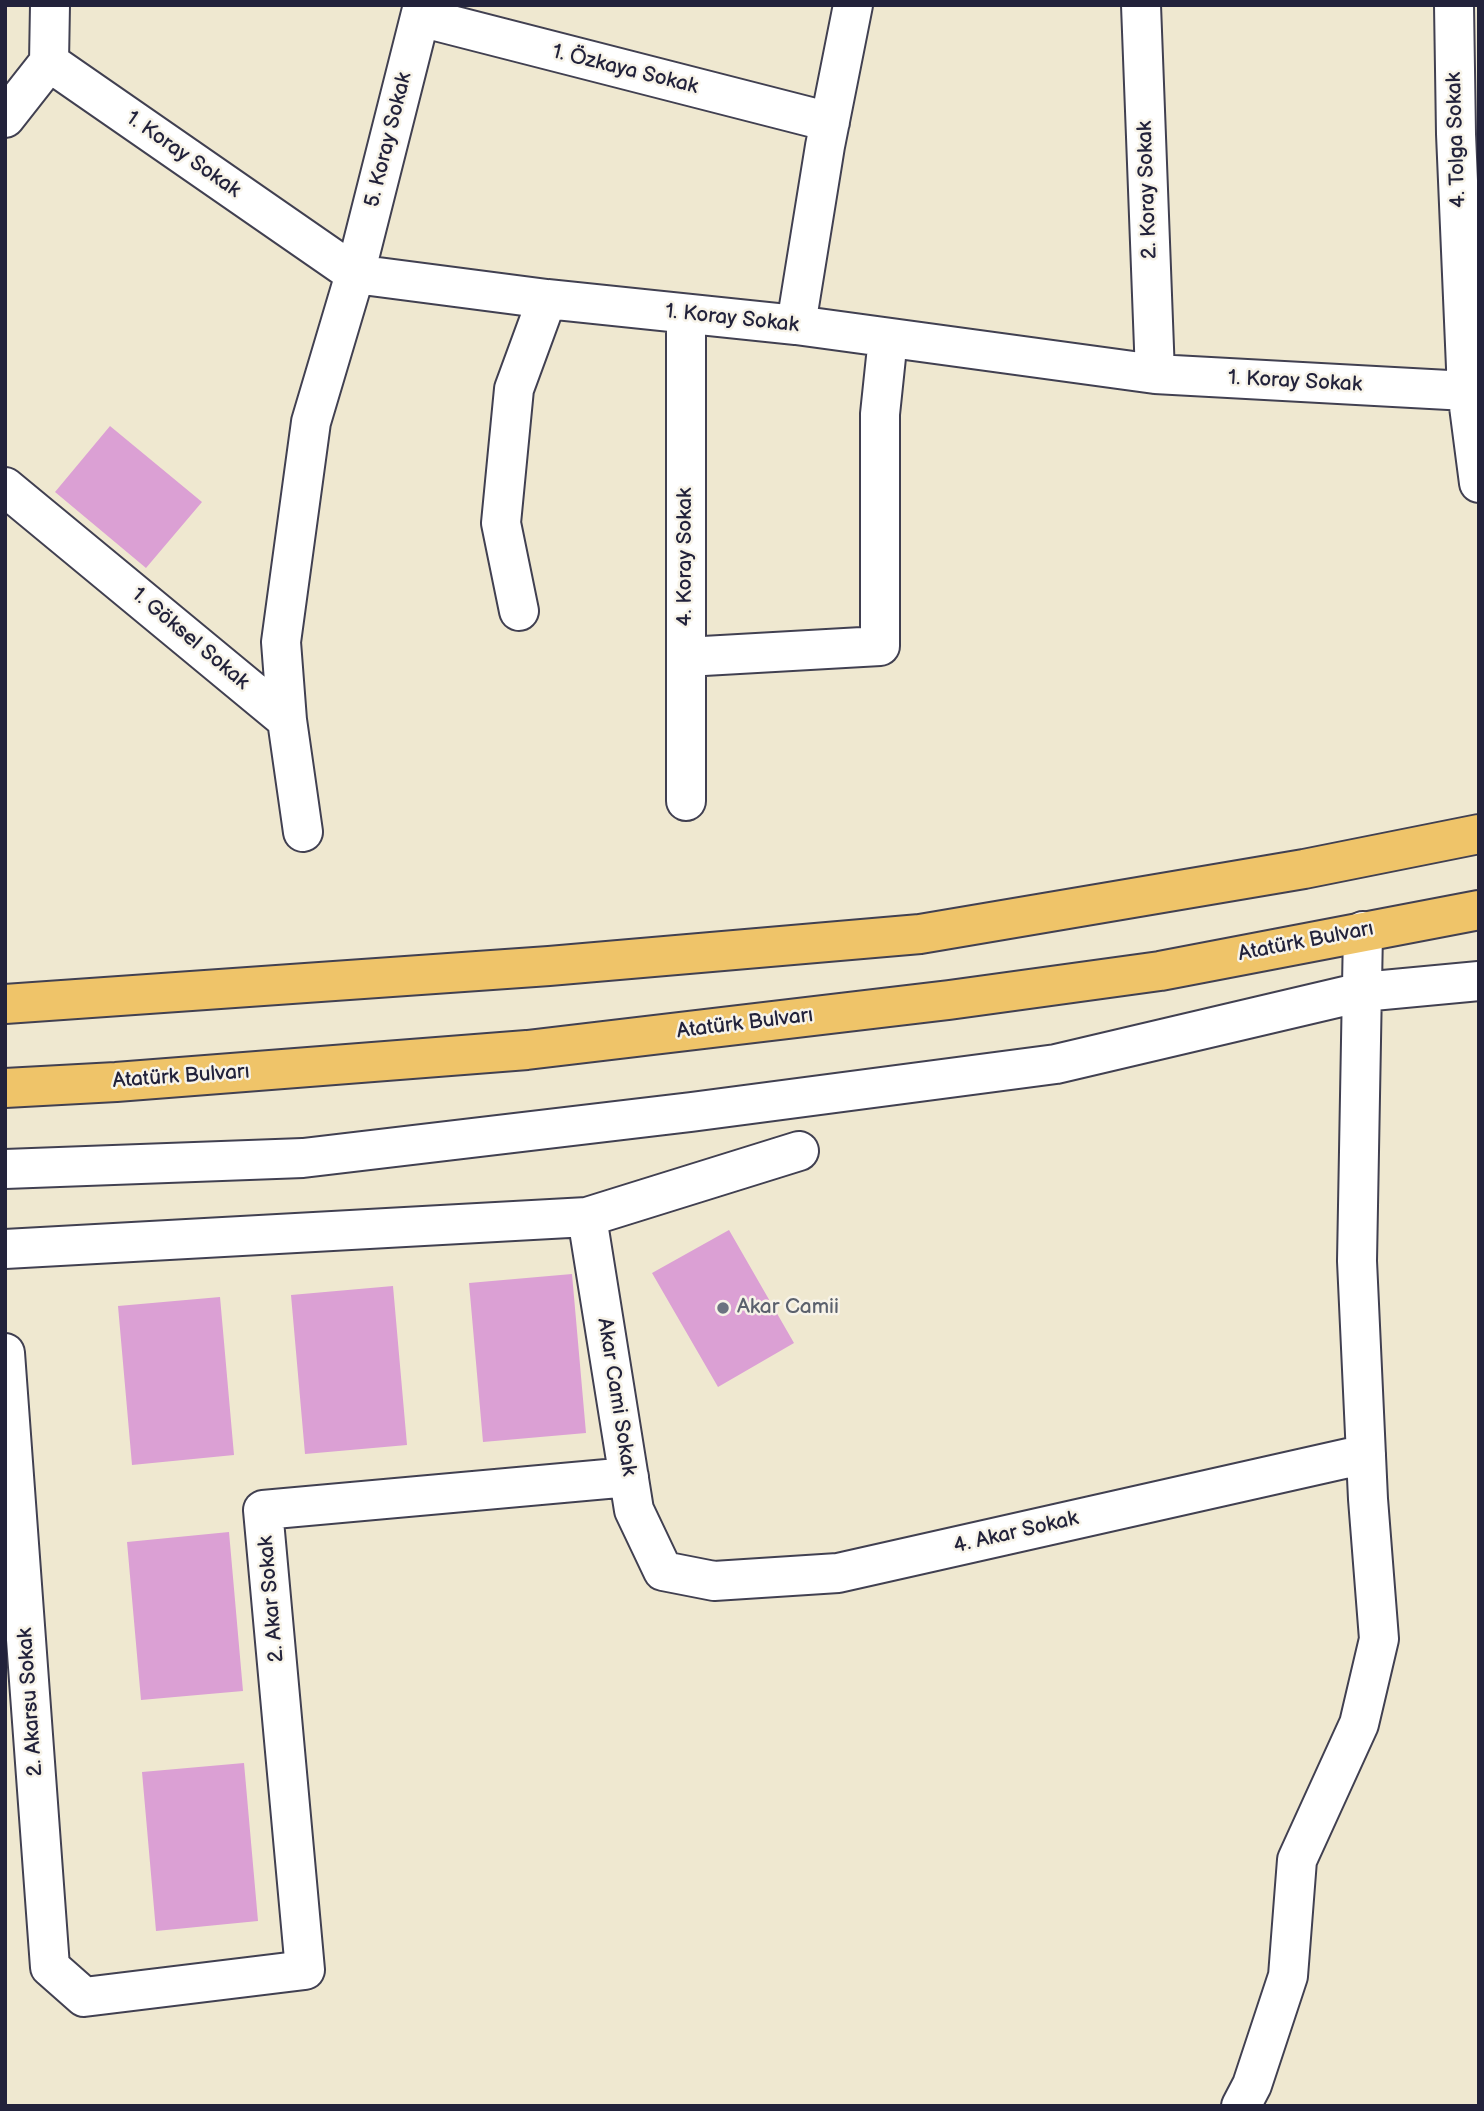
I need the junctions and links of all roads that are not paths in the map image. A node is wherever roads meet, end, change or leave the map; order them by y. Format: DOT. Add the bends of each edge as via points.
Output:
graph roads {
  1 [pos="50,5"];
  2 [pos="853,5"];
  3 [pos="1141,5"];
  4 [pos="422,11"];
  5 [pos="1462,24"];
  6 [pos="49,62"];
  7 [pos="5,118"];
  8 [pos="830,122"];
  9 [pos="1468,154"];
  10 [pos="355,274"];
  11 [pos="547,299"];
  12 [pos="687,314"];
  13 [pos="796,325"];
  14 [pos="888,338"];
  15 [pos="1155,374"];
  16 [pos="1473,390"];
  17 [pos="1479,483"];
  18 [pos="5,487"];
  19 [pos="519,611"];
  20 [pos="685,657"];
  21 [pos="287,720"];
  22 [pos="685,800"];
  23 [pos="303,832"];
  24 [pos="1479,834"];
  25 [pos="1479,910"];
  26 [pos="1363,931"];
  27 [pos="1479,981"];
  28 [pos="1362,992"];
  29 [pos="5,1004"];
  30 [pos="5,1088"];
  31 [pos="799,1151"];
  32 [pos="5,1169"];
  33 [pos="587,1217"];
  34 [pos="5,1249"];
  35 [pos="5,1353"];
  36 [pos="1366,1454"];
  37 [pos="629,1478"];
  38 [pos="663,1571"];
  39 [pos="25,1627"];
  40 [pos="5,1659"];
  41 [pos="50,1967"];
  42 [pos="1241,2106"];
  1 -- 6 [label="street"];
  2 -- 8 [label="street"];
  3 -- 15 [label="street, 2. Koray Sokak"];
  4 -- 8 [label="street, 1. Özkaya Sokak"];
  4 -- 10 [label="street, 5. Koray Sokak"];
  5 -- 9 [label="street, 4. Tolga Sokak"];
  6 -- 7 [label="street"];
  6 -- 10 [label="street, 1. Koray Sokak"];
  8 -- 13 [label="street"];
  9 -- 16 [label="street, 4. Tolga Sokak"];
  10 -- 11 [label="street, 1. Koray Sokak"];
  10 -- 21 [label="street, 5. Koray Sokak" via="311,422 281,642"];
  11 -- 12 [label="street, 1. Koray Sokak"];
  11 -- 19 [label="street" via="514,389 501,523"];
  12 -- 13 [label="street, 1. Koray Sokak"];
  12 -- 20 [label="street, 4. Koray Sokak"];
  13 -- 14 [label="street, 1. Koray Sokak"];
  14 -- 15 [label="street, 1. Koray Sokak"];
  14 -- 20 [label="street" via="880,414 880,646"];
  15 -- 16 [label="street, 1. Koray Sokak"];
  16 -- 17 [label="street, 4. Tolga Sokak"];
  18 -- 21 [label="street, 1. Göksel Sokak"];
  20 -- 22 [label="street, 4. Koray Sokak"];
  21 -- 23 [label="street"];
  24 -- 29 [label="highway" via="1304,869 920,934 549,966"];
  25 -- 26 [label="highway, Atatürk Bulvarı"];
  26 -- 28 [label="street"];
  26 -- 30 [label="highway, Atatürk Bulvarı" via="1160,971 541,1049"];
  27 -- 28 [label="street"];
  28 -- 32 [label="street" via="1056,1064 691,1112 303,1158"];
  28 -- 36 [label="street" via="1357,1261"];
  31 -- 33 [label="street"];
  33 -- 34 [label="street"];
  33 -- 37 [label="street, Akar Cami Sokak"];
  35 -- 39 [label="street, 2. Akarsu Sokak"];
  36 -- 38 [label="street, 4. Akar Sokak" via="838,1573 714,1581"];
  36 -- 42 [label="street" via="1379,1639 1359,1724 1297,1860 1288,1976"];
  37 -- 38 [label="street, Akar Cami Sokak" via="634,1510"];
  37 -- 41 [label="street, 2. Akar Sokak" via="264,1510 305,1970 84,1997"];
  39 -- 40 [label="street"];
  39 -- 41 [label="street, 2. Akarsu Sokak"];
}
